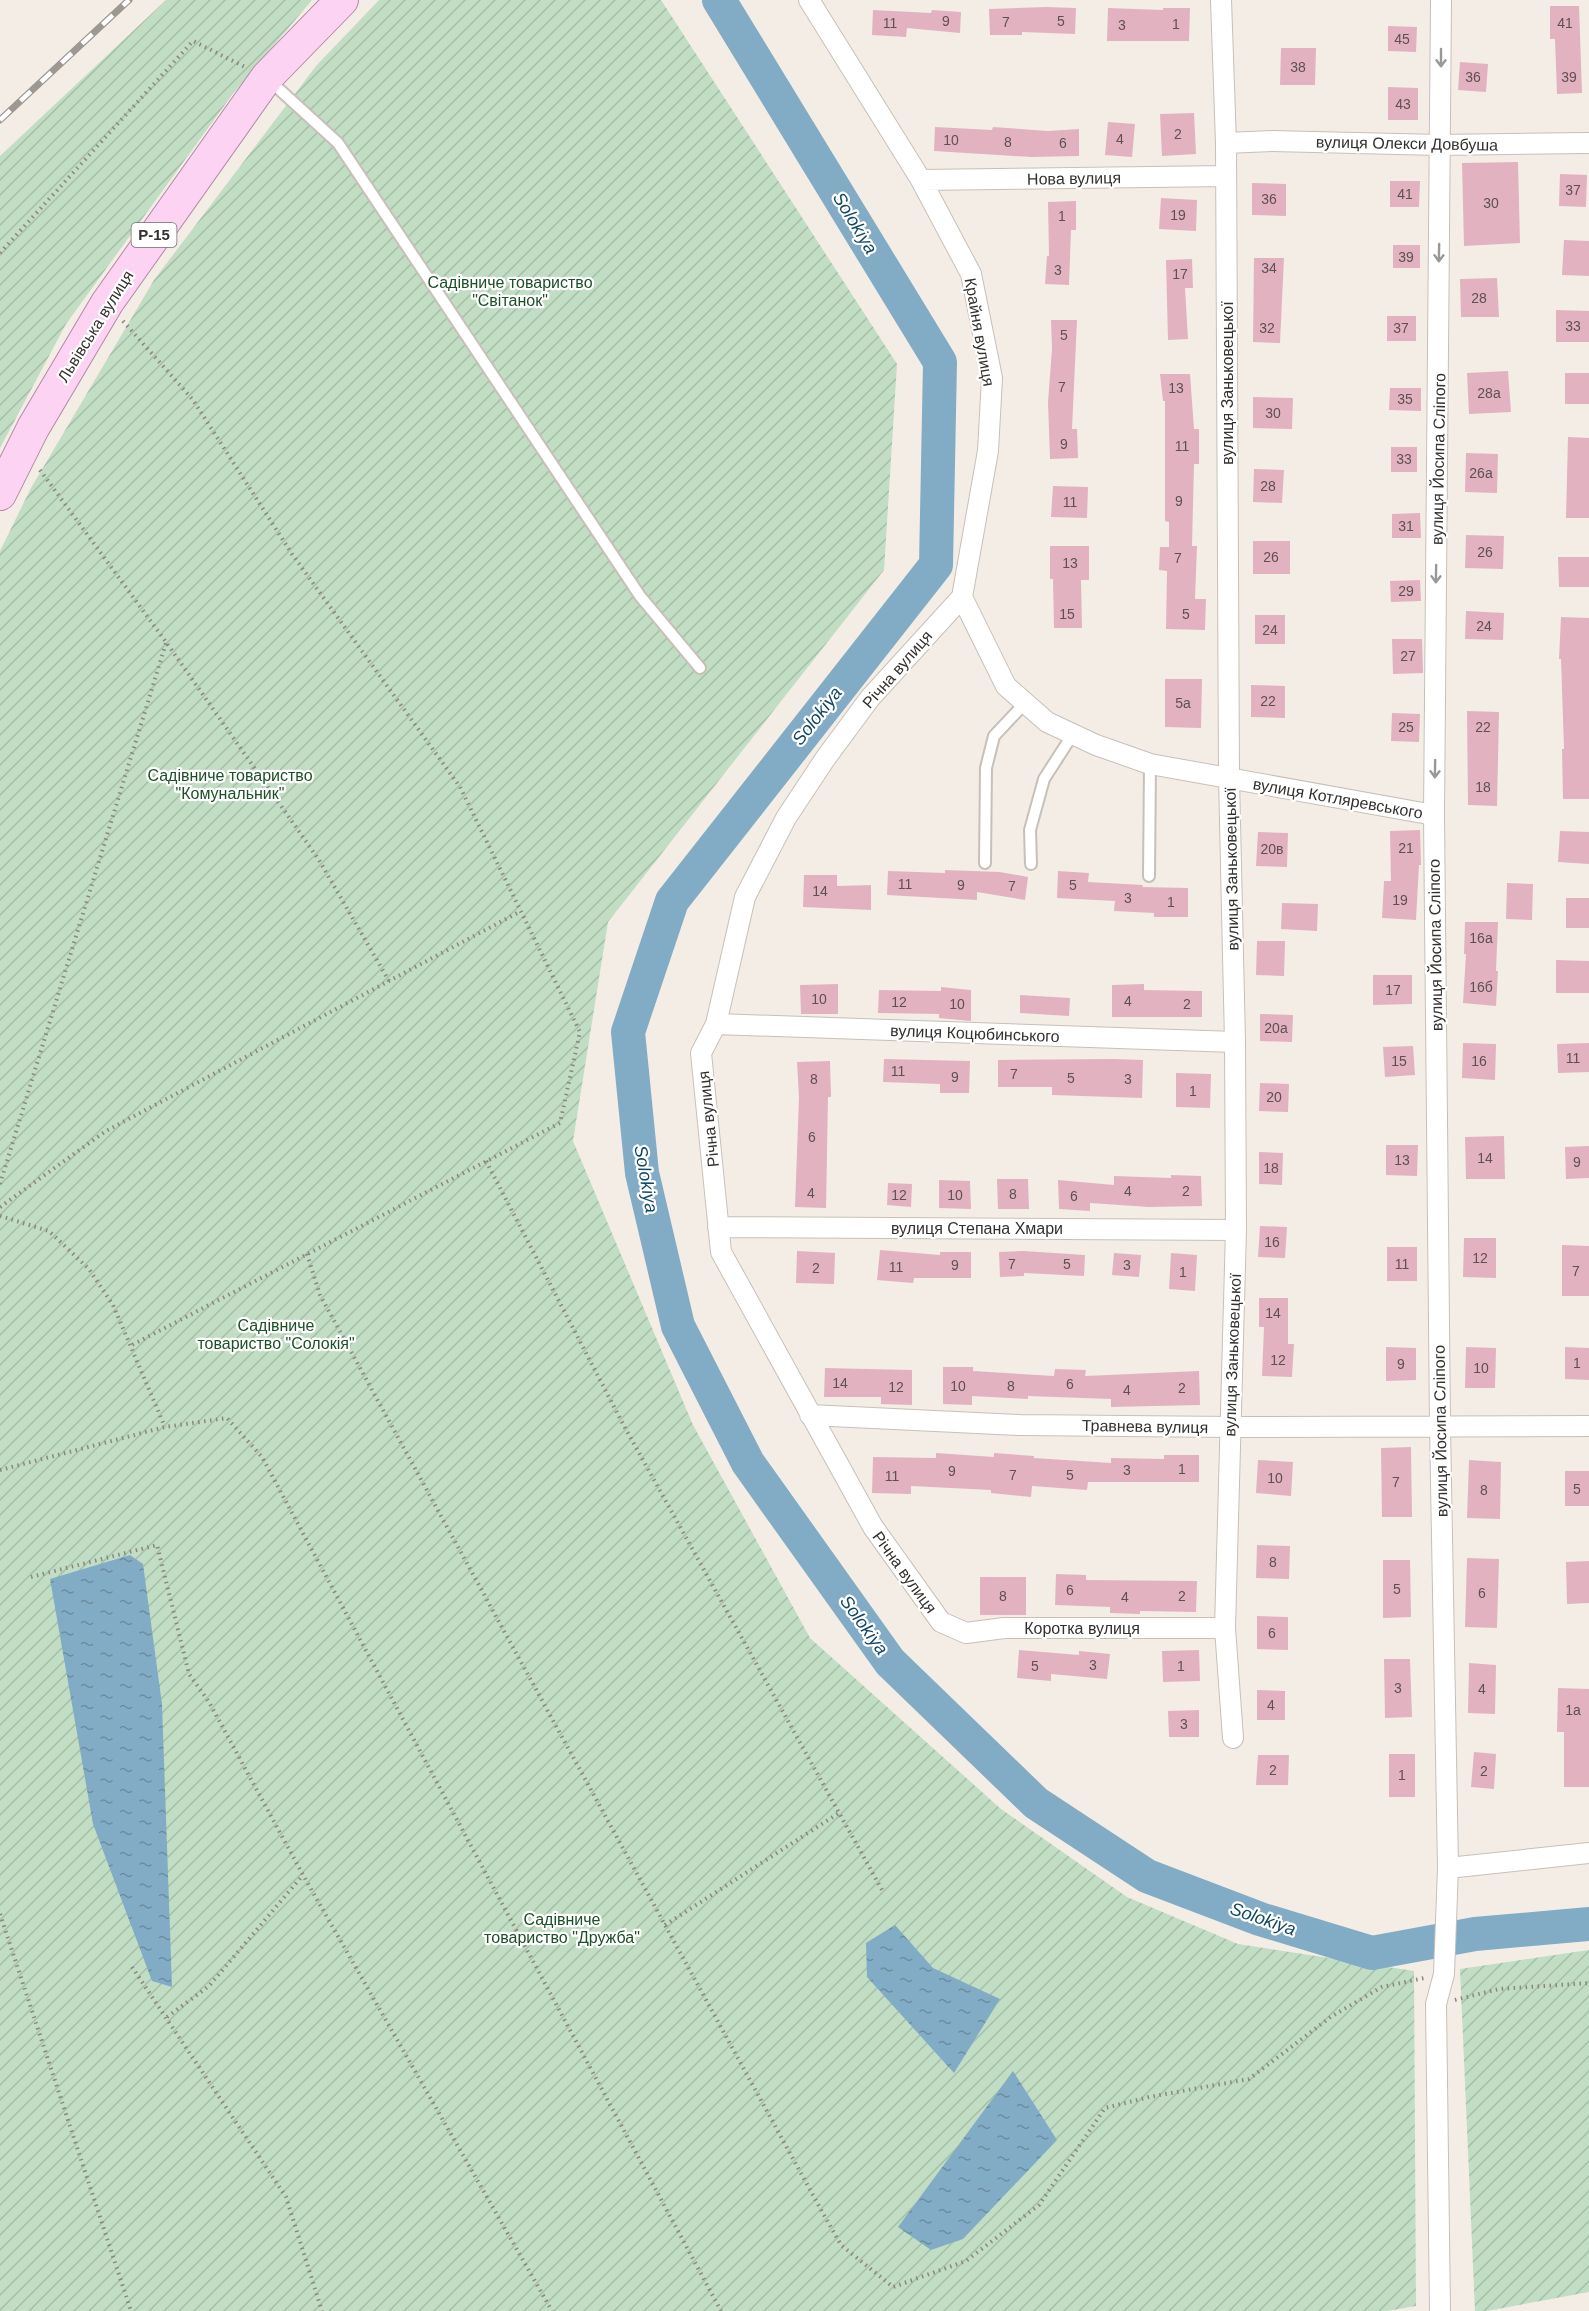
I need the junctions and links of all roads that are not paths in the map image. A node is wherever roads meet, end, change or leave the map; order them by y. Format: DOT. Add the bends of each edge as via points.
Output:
graph roads {
  1 [pos="342,0"];
  2 [pos="809,0"];
  3 [pos="1221,0"];
  4 [pos="1441,0"];
  5 [pos="267,77"];
  6 [pos="1226,143"];
  7 [pos="1589,143"];
  8 [pos="1440,145"];
  9 [pos="1226,176"];
  10 [pos="921,180"];
  11 [pos="0,494"];
  12 [pos="962,597"];
  13 [pos="700,668"];
  14 [pos="1025,703"];
  15 [pos="1073,734"];
  16 [pos="1150,764"];
  17 [pos="1229,778"];
  18 [pos="1434,815"];
  19 [pos="985,863"];
  20 [pos="1031,864"];
  21 [pos="1149,876"];
  22 [pos="716,1024"];
  23 [pos="1235,1042"];
  24 [pos="718,1227"];
  25 [pos="1236,1230"];
  26 [pos="810,1414"];
  27 [pos="1440,1426"];
  28 [pos="1589,1426"];
  29 [pos="1230,1427"];
  30 [pos="941,1622"];
  31 [pos="1226,1628"];
  32 [pos="1233,1738"];
  33 [pos="1589,1853"];
  34 [pos="1448,1868"];
  35 [pos="1440,2311"];
  1 -- 5 [label="main road, Львівська вулиця / Р-15"];
  2 -- 10 [label="street, Крайня вулиця"];
  3 -- 6 [label="street, вулиця Заньковецької"];
  4 -- 8 [label="street, вулиця Йосипа Сліпого, one-way"];
  5 -- 11 [label="main road, Львівська вулиця / Р-15" via="107,303"];
  5 -- 13 [label="lane" via="338,143 640,596"];
  6 -- 8 [label="street, вулиця Олекси Довбуша"];
  6 -- 9 [label="street, вулиця Заньковецької"];
  7 -- 8 [label="street, вулиця Олекси Довбуша"];
  8 -- 18 [label="street, вулиця Йосипа Сліпого, one-way"];
  9 -- 10 [label="street, Нова вулиця"];
  9 -- 17 [label="street, вулиця Заньковецької"];
  10 -- 12 [label="street, Крайня вулиця" via="971,274 992,378 988,451"];
  12 -- 14 [label="street, вулиця Котляревського" via="1005,686"];
  12 -- 22 [label="street, Річна вулиця" via="870,698 786,818 745,897"];
  14 -- 15 [label="street, вулиця Котляревського" via="1047,722"];
  14 -- 19 [label="lane" via="994,736 986,768"];
  15 -- 16 [label="street, вулиця Котляревського"];
  15 -- 20 [label="lane" via="1044,779 1030,830"];
  16 -- 17 [label="street, вулиця Котляревського"];
  16 -- 21 [label="lane"];
  17 -- 18 [label="street, вулиця Котляревського"];
  17 -- 23 [label="street, вулиця Заньковецької"];
  18 -- 27 [label="street, вулиця Йосипа Сліпого"];
  22 -- 23 [label="street, вулиця Коцюбинського"];
  22 -- 24 [label="street, Річна вулиця" via="701,1053"];
  23 -- 25 [label="street, вулиця Заньковецької"];
  24 -- 25 [label="street, вулиця Степана Хмари"];
  24 -- 26 [label="street, Річна вулиця" via="721,1252"];
  25 -- 29 [label="street, вулиця Заньковецької"];
  26 -- 29 [label="street, Травнева вулиця" via="1019,1425"];
  26 -- 30 [label="street, Річна вулиця" via="873,1527"];
  27 -- 28 [label="street, Травнева вулиця"];
  27 -- 29 [label="street, Травнева вулиця"];
  27 -- 34 [label="street, вулиця Йосипа Сліпого"];
  29 -- 31 [label="street, вулиця Заньковецької"];
  30 -- 31 [label="street, Коротка вулиця" via="966,1633 1004,1628"];
  31 -- 32 [label="street, вулиця Заньковецької"];
  33 -- 34 [label="street"];
  34 -- 35 [label="street, вулиця Йосипа Сліпого" via="1444,1969 1436,2004"];
}
